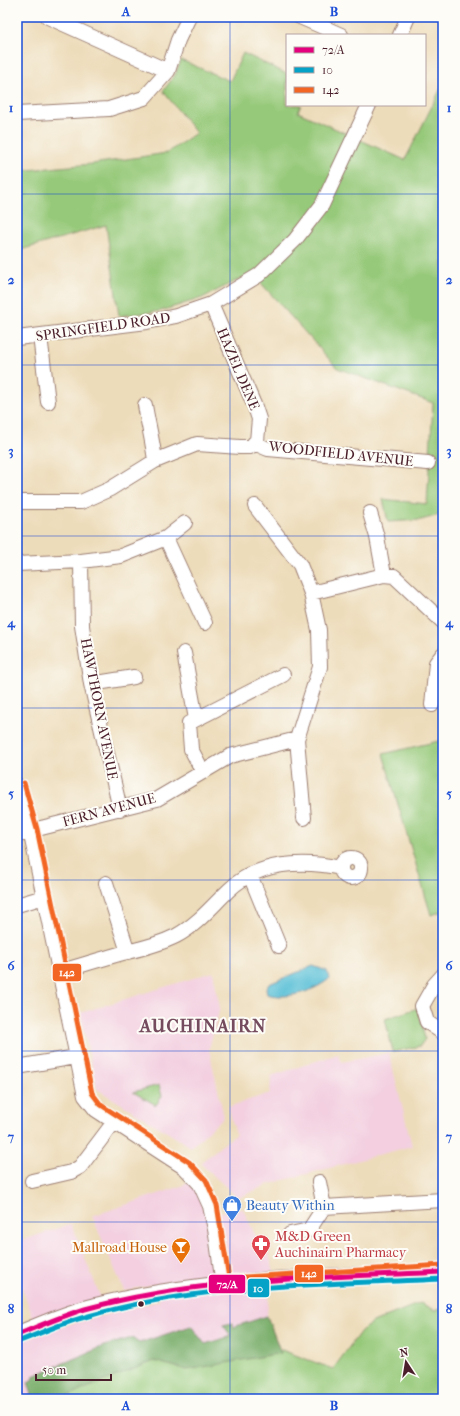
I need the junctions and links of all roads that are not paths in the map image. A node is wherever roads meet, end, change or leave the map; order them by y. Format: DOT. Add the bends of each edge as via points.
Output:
graph roads {
  1 [pos="48,17"];
  2 [pos="189,17"];
  3 [pos="300,17"];
  4 [pos="408,17"];
  5 [pos="65,20"];
  6 [pos="339,34"];
  7 [pos="400,34"];
  8 [pos="168,71"];
  9 [pos="369,106"];
  10 [pos="17,114"];
  11 [pos="211,304"];
  12 [pos="40,336"];
  13 [pos="17,338"];
  14 [pos="48,402"];
  15 [pos="145,405"];
  16 [pos="256,439"];
  17 [pos="155,461"];
  18 [pos="428,463"];
  19 [pos="17,502"];
  20 [pos="255,506"];
  21 [pos="370,513"];
  22 [pos="185,523"];
  23 [pos="166,538"];
  24 [pos="81,561"];
  25 [pos="17,564"];
  26 [pos="384,575"];
  27 [pos="311,594"];
  28 [pos="443,622"];
  29 [pos="205,623"];
  30 [pos="184,653"];
  31 [pos="443,654"];
  32 [pos="283,674"];
  33 [pos="134,677"];
  34 [pos="91,684"];
  35 [pos="432,705"];
  36 [pos="196,719"];
  37 [pos="297,739"];
  38 [pos="202,772"];
  39 [pos="17,785"];
  40 [pos="120,809"];
  41 [pos="304,818"];
  42 [pos="23,832"];
  43 [pos="341,868"];
  44 [pos="250,875"];
  45 [pos="106,883"];
  46 [pos="44,898"];
  47 [pos="17,905"];
  48 [pos="279,946"];
  49 [pos="128,952"];
  50 [pos="59,972"];
  51 [pos="443,975"];
  52 [pos="443,1033"];
  53 [pos="76,1057"];
  54 [pos="17,1067"];
  55 [pos="114,1122"];
  56 [pos="32,1181"];
  57 [pos="319,1182"];
  58 [pos="443,1200"];
  59 [pos="324,1207"];
  60 [pos="290,1234"];
  61 [pos="443,1272"];
  62 [pos="223,1285"];
  63 [pos="17,1335"];
  1 -- 5 [label="street"];
  2 -- 8 [label="street"];
  3 -- 6 [label="street"];
  4 -- 7 [label="street"];
  5 -- 8 [label="street"];
  8 -- 10 [label="street" via="144,98 126,105 109,109"];
  9 -- 11 [label="street, SPRINGFIELD ROAD" via="322,205 295,240 259,275"];
  11 -- 12 [label="street, SPRINGFIELD ROAD" via="176,316 147,322"];
  11 -- 16 [label="street, HAZEL DENE" via="259,419"];
  12 -- 13 [label="street, SPRINGFIELD ROAD"];
  12 -- 14 [label="street"];
  15 -- 17 [label="street" via="154,444"];
  16 -- 17 [label="street, WOODFIELD AVENUE" via="250,447 197,444"];
  16 -- 18 [label="street, WOODFIELD AVENUE" via="268,449"];
  17 -- 19 [label="street, WOODFIELD AVENUE" via="110,489 81,502"];
  20 -- 27 [label="street" via="300,565"];
  21 -- 26 [label="street"];
  22 -- 23 [label="street"];
  23 -- 24 [label="street" via="121,556"];
  23 -- 29 [label="street"];
  24 -- 25 [label="street"];
  24 -- 34 [label="street, HAWTHORN AVENUE" via="82,626"];
  26 -- 27 [label="street"];
  26 -- 28 [label="street" via="394,576"];
  27 -- 37 [label="street" via="319,630 320,667"];
  30 -- 36 [label="street"];
  31 -- 35 [label="street" via="436,663"];
  32 -- 36 [label="street"];
  33 -- 34 [label="street"];
  34 -- 40 [label="street, HAWTHORN AVENUE"];
  36 -- 38 [label="street" via="189,723 191,749"];
  37 -- 38 [label="street, FERN AVENUE" via="230,756"];
  37 -- 41 [label="street"];
  38 -- 40 [label="street, FERN AVENUE" via="157,799"];
  39 -- 42 [label="street"];
  40 -- 42 [label="street, FERN AVENUE"];
  42 -- 46 [label="street"];
  43 -- 44 [label="street" via="306,862 285,864"];
  44 -- 48 [label="street"];
  44 -- 49 [label="street" via="230,889 194,925 148,948"];
  45 -- 49 [label="street"];
  46 -- 47 [label="street"];
  46 -- 50 [label="street"];
  49 -- 50 [label="street"];
  50 -- 53 [label="street"];
  51 -- 52 [label="street" via="422,1006 427,1022"];
  53 -- 54 [label="street"];
  53 -- 55 [label="street" via="85,1096 96,1110"];
  55 -- 56 [label="street" via="80,1166 71,1172"];
  55 -- 62 [label="street" via="185,1168 200,1184 210,1206"];
  57 -- 59 [label="street"];
  58 -- 59 [label="street"];
  59 -- 60 [label="street" via="309,1230"];
  61 -- 62 [label="main road"];
  62 -- 63 [label="main road" via="135,1297 92,1307"];
}
